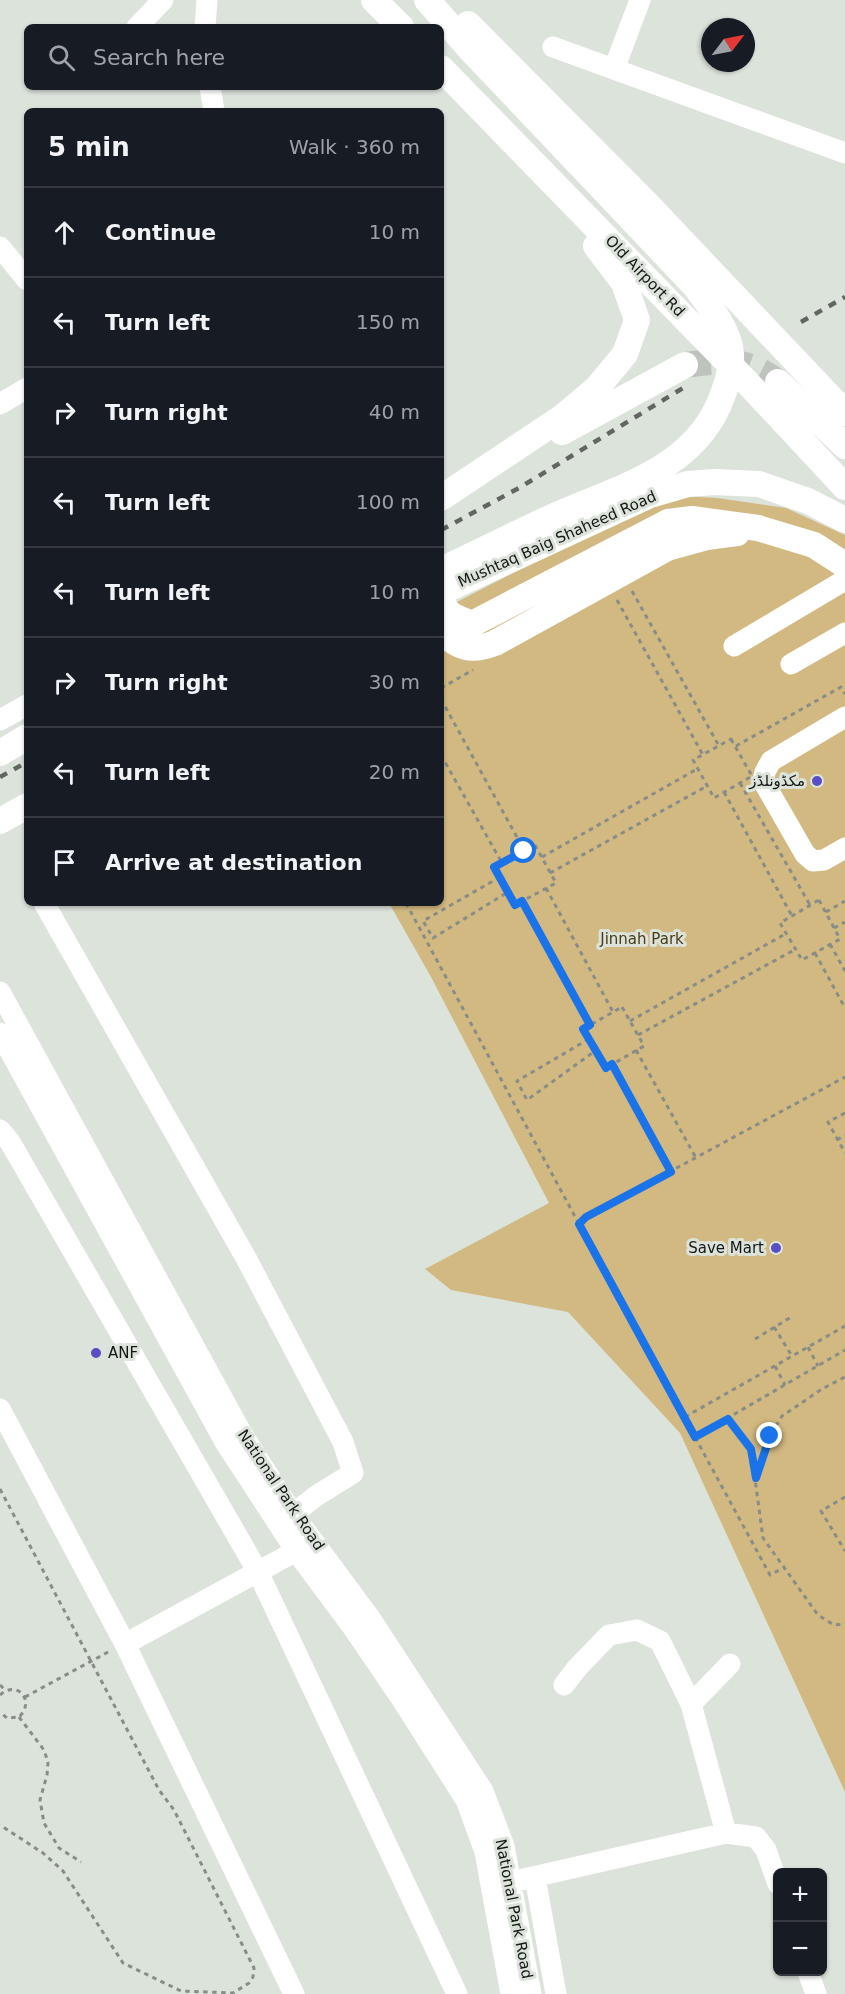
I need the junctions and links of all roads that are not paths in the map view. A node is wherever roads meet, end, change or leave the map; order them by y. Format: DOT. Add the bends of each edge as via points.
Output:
graph roads {
  1 [pos="163,0"];
  2 [pos="207,0"];
  3 [pos="374,0"];
  4 [pos="427,0"];
  5 [pos="441,0"];
  6 [pos="640,0"];
  7 [pos="140,24"];
  8 [pos="205,24"];
  9 [pos="398,24"];
  10 [pos="553,47"];
  11 [pos="614,69"];
  12 [pos="444,71"];
  13 [pos="210,90"];
  14 [pos="214,108"];
  15 [pos="845,153"];
  16 [pos="528,157"];
  17 [pos="0,247"];
  18 [pos="695,254"];
  19 [pos="24,276"];
  20 [pos="664,297"];
  21 [pos="686,364"];
  22 [pos="778,382"];
  23 [pos="24,389"];
  24 [pos="0,404"];
  25 [pos="845,413"];
  26 [pos="845,446"];
  27 [pos="845,487"];
  28 [pos="444,497"];
  29 [pos="444,497"];
  30 [pos="845,520"];
  31 [pos="814,546"];
  32 [pos="845,565"];
  33 [pos="845,580"];
  34 [pos="444,583"];
  35 [pos="444,583"];
  36 [pos="444,606"];
  37 [pos="845,633"];
  38 [pos="444,634"];
  39 [pos="734,646"];
  40 [pos="791,664"];
  41 [pos="24,707"];
  42 [pos="845,717"];
  43 [pos="0,720"];
  44 [pos="24,739"];
  45 [pos="0,753"];
  46 [pos="845,848"];
  47 [pos="46,906"];
  48 [pos="0,992"];
  49 [pos="0,1033"];
  50 [pos="0,1130"];
  51 [pos="0,1409"];
  52 [pos="293,1514"];
  53 [pos="296,1551"];
  54 [pos="258,1572"];
  55 [pos="125,1644"];
  56 [pos="730,1664"];
  57 [pos="564,1685"];
  58 [pos="691,1704"];
  59 [pos="726,1833"];
  60 [pos="773,1872"];
  61 [pos="535,1877"];
  62 [pos="512,1882"];
  63 [pos="810,1976"];
  64 [pos="294,1994"];
  65 [pos="457,1994"];
  66 [pos="511,1994"];
  67 [pos="531,1994"];
  68 [pos="556,1994"];
  69 [pos="816,1994"];
  1 -- 7 [label="street"];
  2 -- 8 [label="street"];
  3 -- 9 [label="main road"];
  4 -- 34 [label="main road" via="695,286 719,322 731,352 729,377 711,422 694,444 670,464 551,518"];
  5 -- 18 [label="main road"];
  6 -- 11 [label="street"];
  10 -- 11 [label="street"];
  11 -- 15 [label="street"];
  12 -- 16 [label="main road, Old Airport Rd"];
  13 -- 14 [label="street"];
  16 -- 20 [label="main road, Old Airport Rd"];
  16 -- 28 [label="main road" via="624,283 637,320 625,354 597,388 564,416"];
  17 -- 19 [label="street"];
  18 -- 20 [label="main road" via="727,300 736,321 728,337 714,339"];
  18 -- 25 [label="main road"];
  20 -- 27 [label="main road, Old Airport Rd"];
  21 -- 29 [label="main road"];
  22 -- 26 [label="main road"];
  23 -- 24 [label="street"];
  30 -- 35 [label="main road, Mushtaq Baig Shaheed Road" via="808,501 759,484 688,484 650,495"];
  31 -- 32 [label="main road"];
  31 -- 36 [label="main road" via="758,528 692,519 668,522 472,624 452,616"];
  31 -- 38 [label="main road" via="741,534 707,537 667,548 481,649 460,645"];
  33 -- 39 [label="street"];
  37 -- 40 [label="street"];
  41 -- 43 [label="street"];
  42 -- 46 [label="street" via="771,761 763,781 805,854 813,861 824,860"];
  44 -- 45 [label="main road"];
  47 -- 52 [label="street" via="246,1258 343,1442 353,1473"];
  48 -- 52 [label="street, National Park Road" via="242,1432"];
  49 -- 53 [label="street, National Park Road" via="225,1442"];
  50 -- 54 [label="street"];
  51 -- 55 [label="street"];
  52 -- 62 [label="street, National Park Road" via="370,1618 483,1791 504,1846"];
  53 -- 54 [label="street"];
  53 -- 66 [label="street, National Park Road" via="354,1629 466,1800 485,1852"];
  54 -- 55 [label="street"];
  54 -- 65 [label="street"];
  55 -- 64 [label="street"];
  56 -- 58 [label="street"];
  57 -- 58 [label="street" via="609,1635 637,1630 660,1641"];
  58 -- 59 [label="street"];
  59 -- 60 [label="street" via="756,1838 766,1850"];
  59 -- 61 [label="street"];
  61 -- 62 [label="street"];
  61 -- 68 [label="street"];
  62 -- 67 [label="street, National Park Road"];
  63 -- 69 [label="street"];
}
